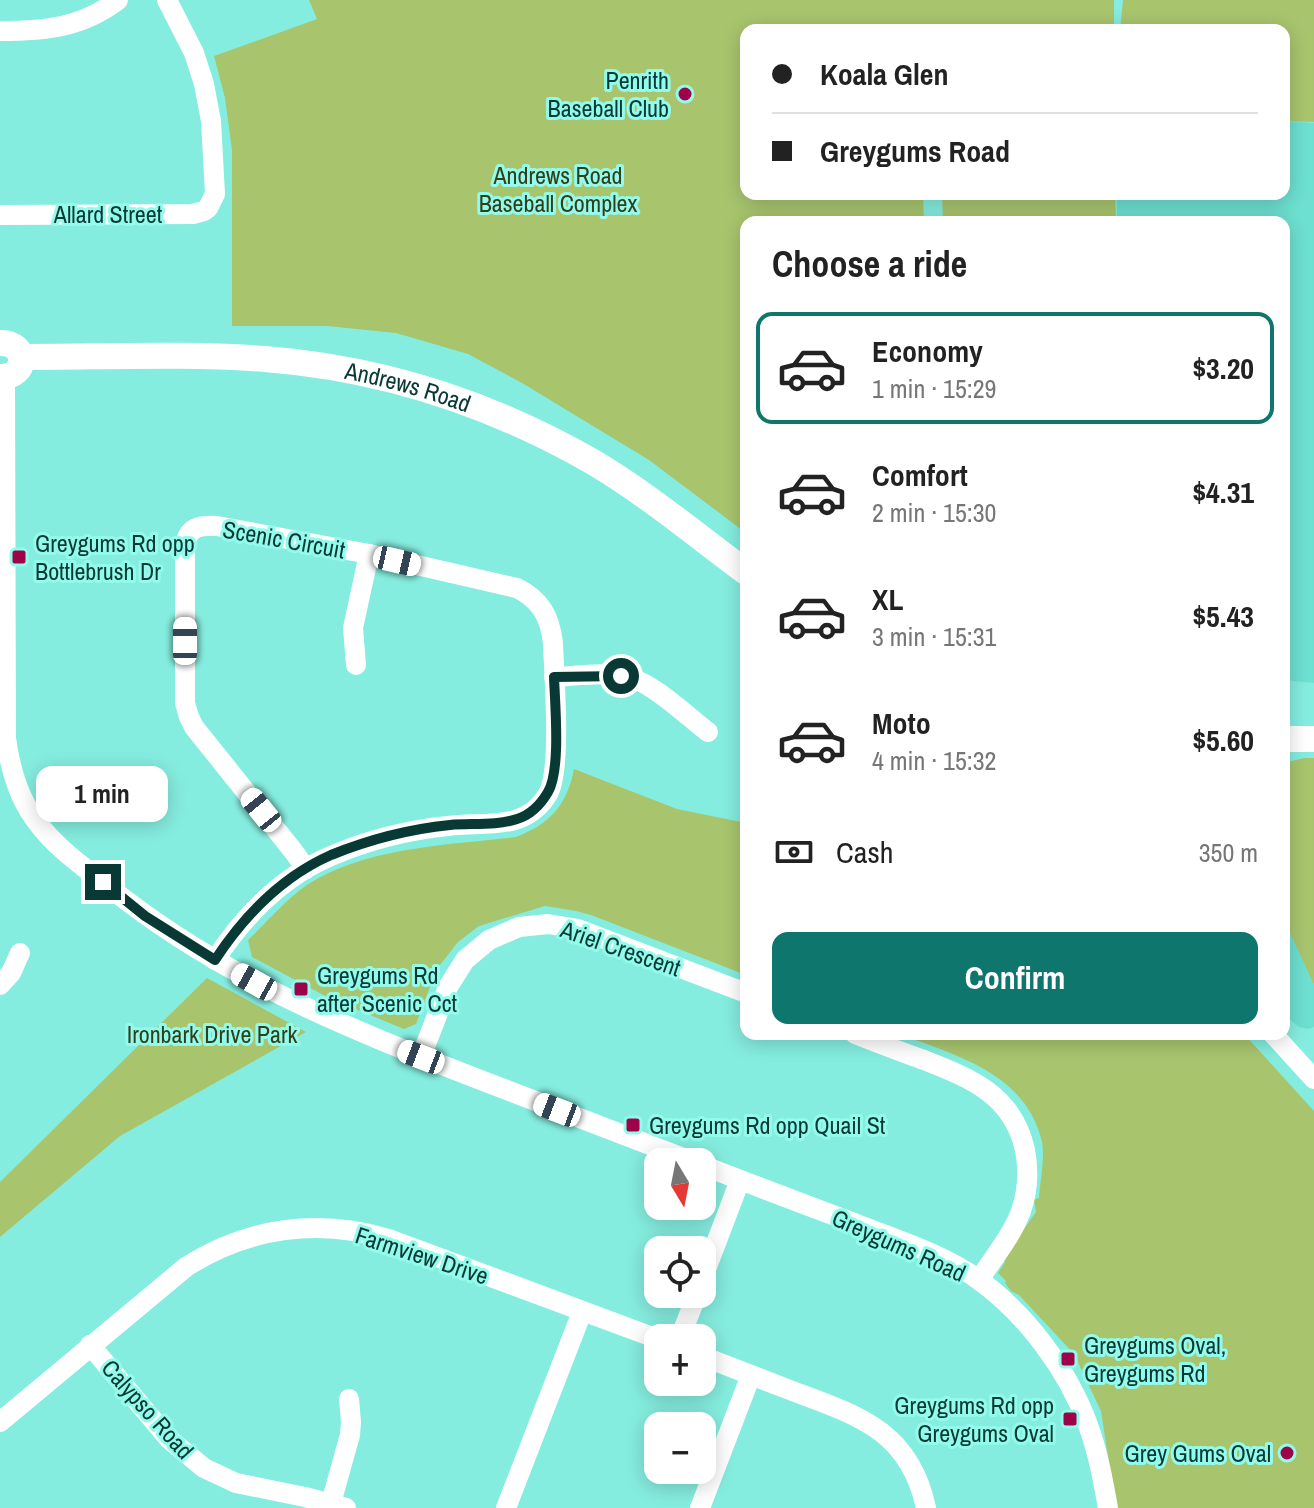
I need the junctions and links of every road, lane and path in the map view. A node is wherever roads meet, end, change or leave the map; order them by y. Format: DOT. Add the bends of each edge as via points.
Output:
graph roads {
  1 [pos="118,0"];
  2 [pos="167,0"];
  3 [pos="0,31"];
  4 [pos="0,215"];
  5 [pos="7,364"];
  6 [pos="369,554"];
  7 [pos="740,568"];
  8 [pos="2,590"];
  9 [pos="356,665"];
  10 [pos="554,677"];
  11 [pos="708,732"];
  12 [pos="1290,739"];
  13 [pos="1314,739"];
  14 [pos="5,767"];
  15 [pos="306,869"];
  16 [pos="20,953"];
  17 [pos="215,960"];
  18 [pos="0,985"];
  19 [pos="740,991"];
  20 [pos="871,1040"];
  21 [pos="1280,1040"];
  22 [pos="421,1057"];
  23 [pos="1311,1069"];
  24 [pos="658,1148"];
  25 [pos="716,1171"];
  26 [pos="740,1180"];
  27 [pos="716,1243"];
  28 [pos="979,1280"];
  29 [pos="582,1312"];
  30 [pos="644,1334"];
  31 [pos="90,1345"];
  32 [pos="716,1361"];
  33 [pos="751,1375"];
  34 [pos="349,1399"];
  35 [pos="0,1422"];
  36 [pos="339,1506"];
  37 [pos="506,1508"];
  38 [pos="700,1508"];
  39 [pos="926,1508"];
  40 [pos="1108,1508"];
  1 -- 3 [label="street" via="69,25"];
  2 -- 4 [label="street, Allard Street" via="194,53 208,99 214,143 211,203 193,214"];
  5 -- 7 [label="main road, Andrews Road" via="210,356 265,359 347,370 427,389 527,428 594,463"];
  5 -- 8 [label="street"];
  6 -- 9 [label="street" via="353,628"];
  6 -- 10 [label="street, Scenic Circuit" via="529,594 550,622"];
  6 -- 15 [label="street, Scenic Circuit" via="187,525 187,714"];
  8 -- 14 [label="street"];
  10 -- 11 [label="street" via="634,679"];
  10 -- 15 [label="street, Scenic Circuit" via="554,779 530,812 506,822 391,836"];
  12 -- 13 [label="main road"];
  14 -- 17 [label="street" via="50,838 145,916"];
  15 -- 17 [label="street, Scenic Circuit" via="253,910"];
  16 -- 18 [label="street"];
  17 -- 22 [label="street" via="329,1019"];
  19 -- 22 [label="street, Ariel Crescent" via="578,929 519,927 489,940 465,960 448,987"];
  20 -- 28 [label="street" via="979,1084 1017,1126 1028,1167 1025,1198 1013,1229"];
  21 -- 23 [label="street"];
  22 -- 24 [label="street"];
  25 -- 26 [label="street, Greygums Road"];
  26 -- 27 [label="street"];
  26 -- 28 [label="street, Greygums Road" via="917,1247"];
  28 -- 40 [label="street, Greygums Road" via="1021,1319 1066,1378 1092,1434"];
  29 -- 30 [label="street, Farmview Drive"];
  29 -- 31 [label="street, Farmview Drive" via="389,1239 335,1228 285,1229 200,1258"];
  29 -- 37 [label="street"];
  31 -- 35 [label="street, Farmview Drive"];
  31 -- 36 [label="street, Calypso Road" via="169,1439 204,1468 236,1483"];
  32 -- 33 [label="street"];
  33 -- 38 [label="street"];
  33 -- 39 [label="street" via="848,1411 883,1433 908,1461"];
  34 -- 36 [label="street" via="351,1429"];
}
